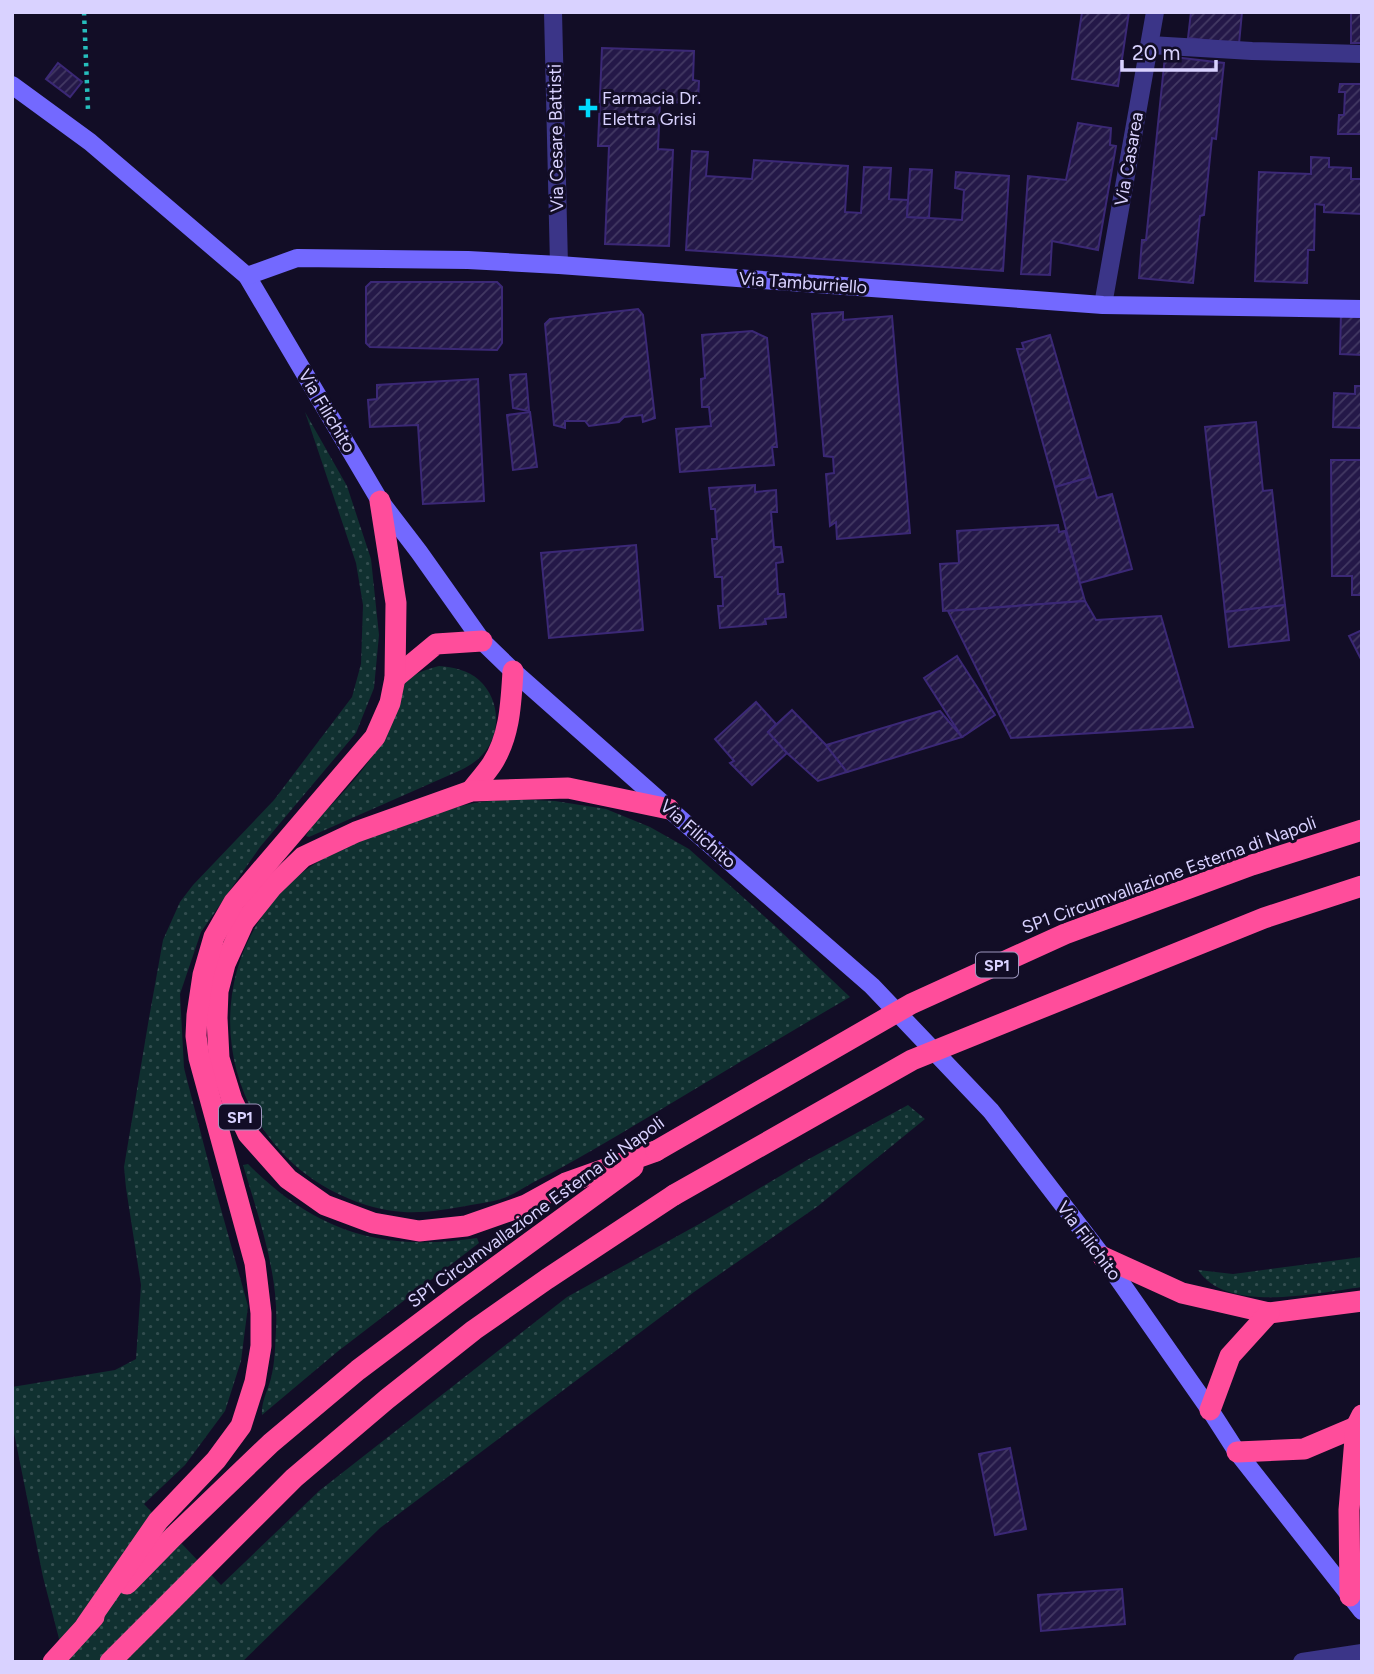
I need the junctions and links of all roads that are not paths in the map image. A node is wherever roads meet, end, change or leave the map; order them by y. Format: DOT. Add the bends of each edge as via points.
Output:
graph roads {
  1 [pos="553,12"];
  2 [pos="1156,12"];
  3 [pos="1150,45"];
  4 [pos="1362,54"];
  5 [pos="12,85"];
  6 [pos="559,265"];
  7 [pos="247,276"];
  8 [pos="1103,305"];
  9 [pos="1362,309"];
  10 [pos="380,502"];
  11 [pos="482,642"];
  12 [pos="513,671"];
  13 [pos="395,678"];
  14 [pos="471,791"];
  15 [pos="669,809"];
  16 [pos="1362,830"];
  17 [pos="1362,886"];
  18 [pos="656,1151"];
  19 [pos="1103,1257"];
  20 [pos="1362,1301"];
  21 [pos="1269,1313"];
  22 [pos="1210,1410"];
  23 [pos="1359,1421"];
  24 [pos="1237,1452"];
  25 [pos="1356,1604"];
  26 [pos="86,1625"];
  27 [pos="1362,1653"];
  28 [pos="53,1662"];
  29 [pos="110,1662"];
  30 [pos="1302,1662"];
  1 -- 6 [label="street, Via Cesare Battisti"];
  2 -- 3 [label="street, Via Casarea"];
  3 -- 4 [label="street"];
  3 -- 8 [label="street, Via Casarea"];
  5 -- 7 [label="street, Via Filichito" via="90,142"];
  6 -- 7 [label="street, Via Tamburriello" via="297,258"];
  6 -- 8 [label="street, Via Tamburriello"];
  7 -- 10 [label="street, Via Filichito"];
  8 -- 9 [label="street, Via Tamburriello"];
  10 -- 11 [label="street, Via Filichito"];
  10 -- 13 [label="highway" via="396,603"];
  11 -- 12 [label="street, Via Filichito"];
  11 -- 13 [label="highway" via="436,643"];
  12 -- 14 [label="highway" via="506,734 493,763"];
  12 -- 15 [label="street, Via Filichito"];
  13 -- 26 [label="highway" via="375,737 234,902 214,937 203,975 196,1036 255,1264 261,1313 255,1382 241,1426 216,1460 158,1521"];
  14 -- 15 [label="highway, SP1" via="568,788"];
  14 -- 18 [label="highway, SP1" via="356,832 303,857 244,922 225,964 217,1018 219,1058 248,1134 288,1178 325,1205 373,1223 419,1231 466,1226"];
  15 -- 19 [label="street, Via Filichito" via="872,986 991,1111"];
  16 -- 18 [label="highway, SP1 Circumvallazione Esterna di Napoli / SP1, bridge" via="1065,934 911,1004"];
  17 -- 29 [label="highway, bridge" via="1264,918 912,1060 674,1195 547,1279 387,1399 294,1478"];
  18 -- 26 [label="highway, SP1 Circumvallazione Esterna di Napoli / SP1" via="358,1370 271,1443"];
  19 -- 21 [label="highway" via="1182,1293"];
  19 -- 22 [label="street, Via Filichito"];
  20 -- 21 [label="highway"];
  21 -- 22 [label="highway" via="1230,1356"];
  22 -- 24 [label="street, Via Filichito"];
  23 -- 24 [label="highway" via="1304,1449"];
  23 -- 25 [label="highway" via="1349,1510"];
  24 -- 25 [label="street, Via Filichito"];
  26 -- 28 [label="highway, SP1 Circumvallazione Esterna di Napoli / SP1"];
  27 -- 30 [label="street"];
}
